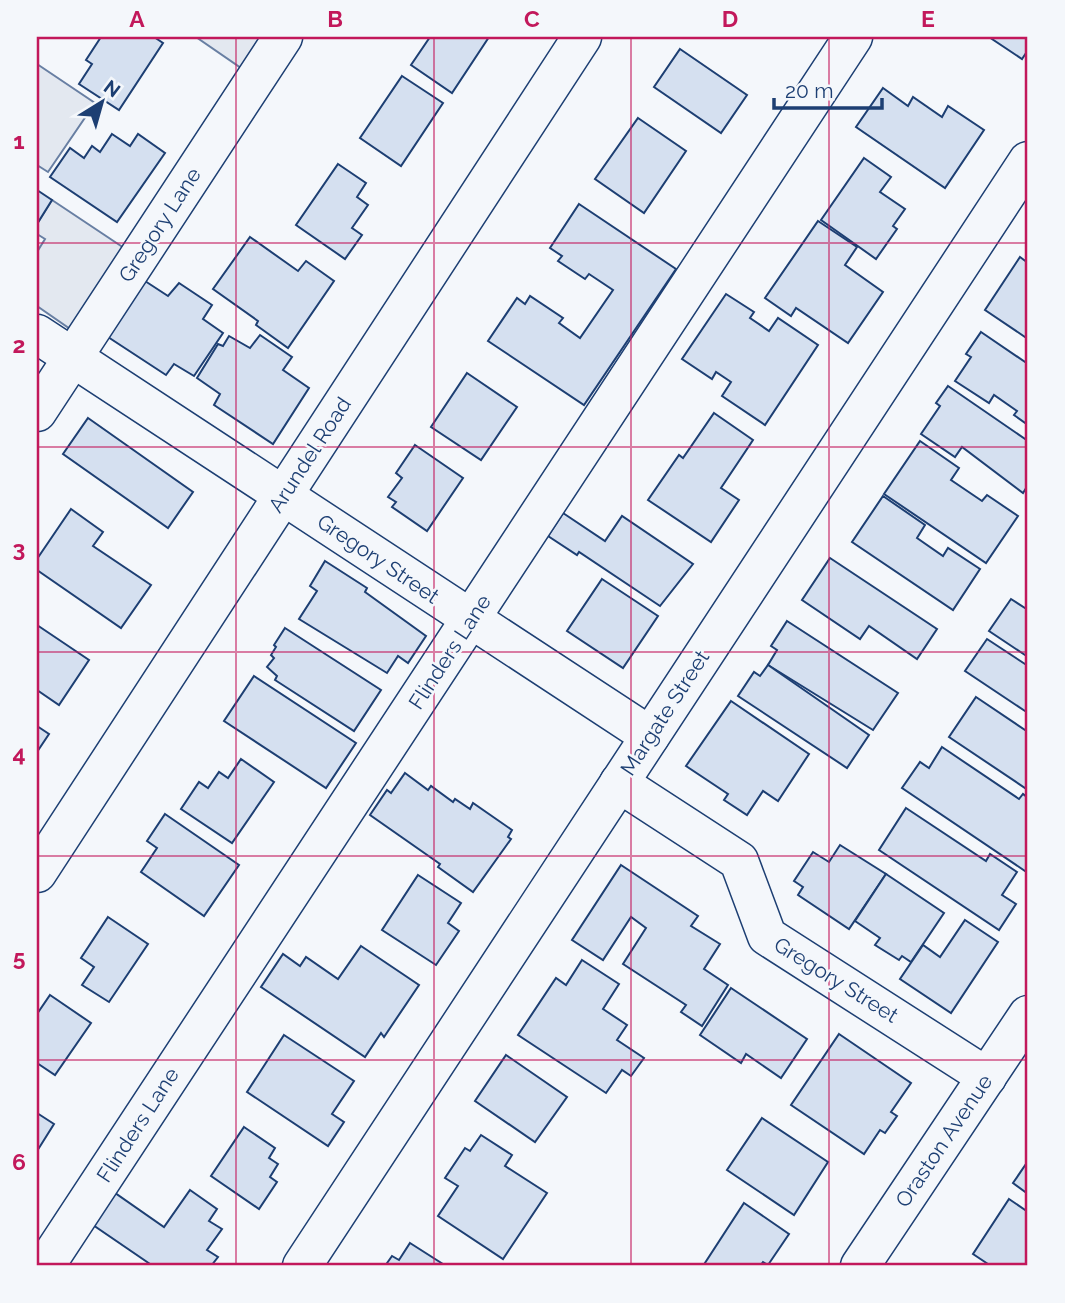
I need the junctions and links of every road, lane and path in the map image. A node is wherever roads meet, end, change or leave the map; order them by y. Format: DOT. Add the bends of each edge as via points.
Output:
graph roads {
  1 [pos="282,37"];
  2 [pos="582,37"];
  3 [pos="853,37"];
  4 [pos="1028,160"];
  5 [pos="37,334"];
  6 [pos="73,358"];
  7 [pos="37,412"];
  8 [pos="284,496"];
  9 [pos="471,621"];
  10 [pos="650,736"];
  11 [pos="619,783"];
  12 [pos="37,873"];
  13 [pos="1028,1015"];
  14 [pos="987,1077"];
  15 [pos="866,1264"];
  16 [pos="45,1266"];
  17 [pos="302,1266"];
  1 -- 6 [label="street, Gregory Lane"];
  2 -- 8 [label="street, Arundel Road"];
  3 -- 9 [label="street, Flinders Lane"];
  4 -- 10 [label="street, Margate Street"];
  5 -- 6 [label="street, Gregory Street"];
  6 -- 7 [label="street, Gregory Lane"];
  6 -- 8 [label="street, Gregory Street"];
  8 -- 9 [label="street, Gregory Street"];
  8 -- 12 [label="street, Arundel Road"];
  9 -- 10 [label="street, Gregory Street"];
  9 -- 16 [label="street, Flinders Lane"];
  10 -- 11 [label="street, Margate Street"];
  11 -- 14 [label="street, Gregory Street" via="739,862 767,936"];
  11 -- 17 [label="street, Margate Street"];
  13 -- 14 [label="street, Oraston Avenue"];
  14 -- 15 [label="street, Oraston Avenue"];
}
